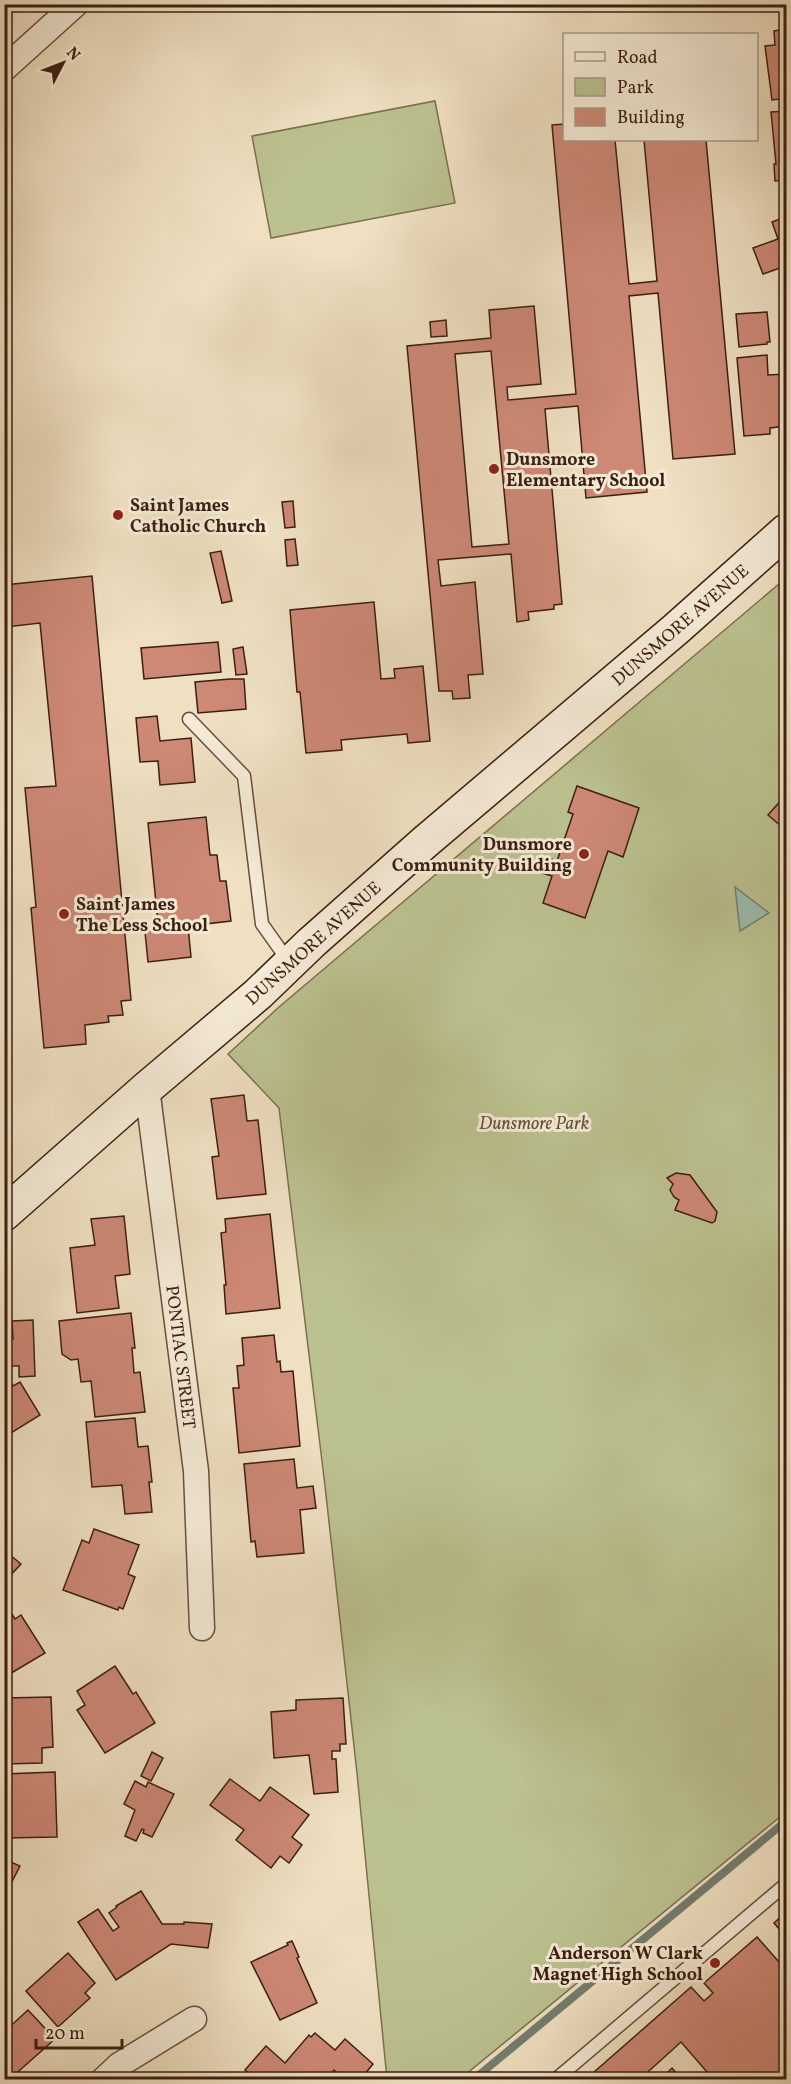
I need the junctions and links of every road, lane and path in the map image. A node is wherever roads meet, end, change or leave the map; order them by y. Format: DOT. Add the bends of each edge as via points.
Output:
graph roads {
  1 [pos="76,4"];
  2 [pos="4,69"];
  3 [pos="786,531"];
  4 [pos="189,719"];
  5 [pos="290,963"];
  6 [pos="147,1088"];
  7 [pos="4,1214"];
  8 [pos="202,1628"];
  9 [pos="786,1884"];
  10 [pos="194,2019"];
  11 [pos="103,2079"];
  12 [pos="555,2079"];
  1 -- 2 [label="street"];
  3 -- 5 [label="street, DUNSMORE AVENUE"];
  4 -- 5 [label="lane" via="244,776 262,924"];
  5 -- 6 [label="street, DUNSMORE AVENUE"];
  6 -- 7 [label="street, DUNSMORE AVENUE"];
  6 -- 8 [label="street, PONTIAC STREET" via="196,1472"];
  9 -- 12 [label="lane"];
  10 -- 11 [label="street"];
}
